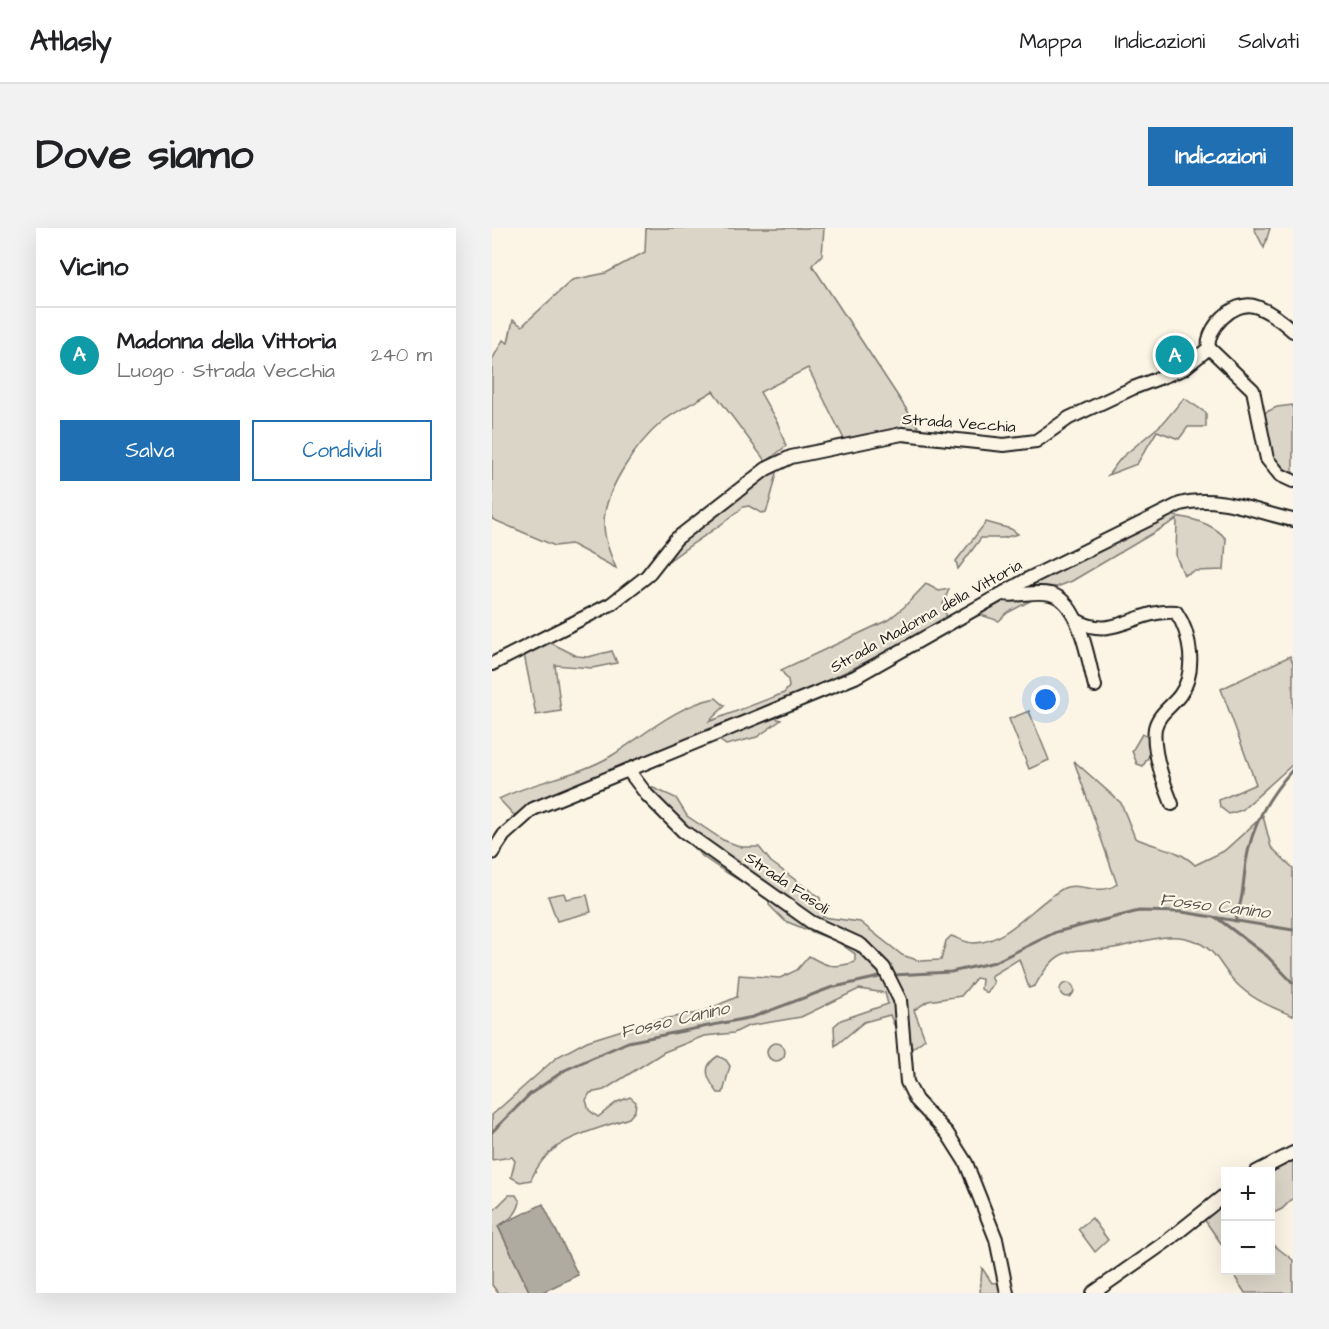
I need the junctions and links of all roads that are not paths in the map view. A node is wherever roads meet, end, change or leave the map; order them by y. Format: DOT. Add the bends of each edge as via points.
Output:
graph roads {
  1 [pos="1293,331"];
  2 [pos="1209,348"];
  3 [pos="1293,481"];
  4 [pos="1293,520"];
  5 [pos="1002,594"];
  6 [pos="1078,621"];
  7 [pos="492,664"];
  8 [pos="1095,686"];
  9 [pos="628,770"];
  10 [pos="1172,804"];
  11 [pos="492,853"];
  12 [pos="1293,1153"];
  13 [pos="1266,1167"];
  14 [pos="1221,1198"];
  15 [pos="1007,1293"];
  16 [pos="1093,1293"];
  1 -- 2 [label="street, Strada Vecchia" via="1253,305 1240,306 1210,331"];
  2 -- 3 [label="street" via="1253,390 1267,459 1280,475"];
  2 -- 7 [label="street, Strada Vecchia" via="1183,369 1069,418 1036,441 1004,445 902,434 791,457 766,468 676,539 647,576 611,604"];
  4 -- 5 [label="street, Strada Madonna della Vittoria" via="1222,502 1198,500 1180,504"];
  5 -- 6 [label="street" via="1052,594"];
  5 -- 9 [label="street, Strada Madonna della Vittoria" via="855,677"];
  6 -- 8 [label="street"];
  6 -- 10 [label="street" via="1090,627 1110,627 1159,610 1176,612 1182,620 1190,647 1188,675 1181,694 1158,719 1155,729 1163,782"];
  9 -- 11 [label="street, Strada Madonna della Vittoria" via="534,809 504,835"];
  9 -- 15 [label="street, Strada Fasoli" via="683,831 811,922 861,945 884,968 900,1000 907,1082 916,1100 947,1133 966,1163 996,1239"];
  12 -- 13 [label="street"];
  14 -- 16 [label="street"];
}
